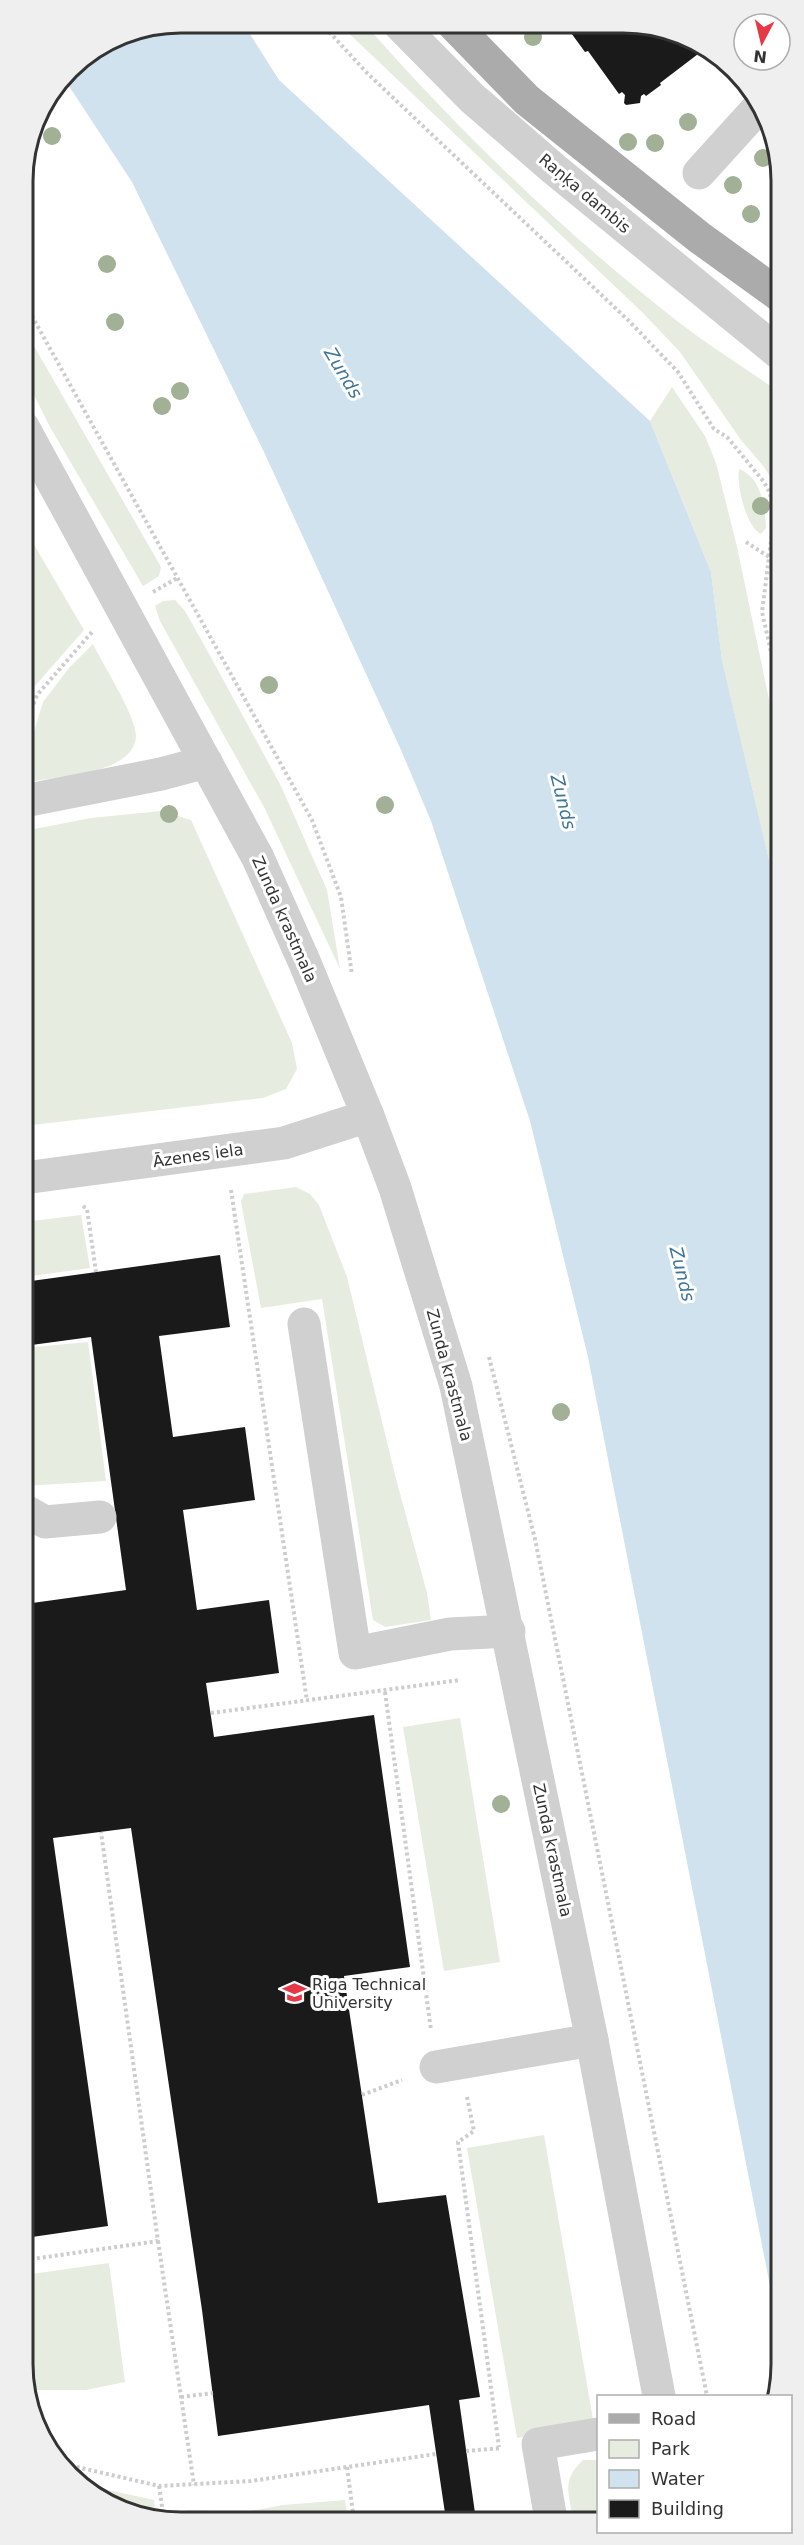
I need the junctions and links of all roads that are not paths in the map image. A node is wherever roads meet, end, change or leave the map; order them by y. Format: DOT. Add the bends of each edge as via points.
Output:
graph roads {
  1 [pos="408,33"];
  2 [pos="462,33"];
  3 [pos="754,112"];
  4 [pos="699,173"];
  5 [pos="771,289"];
  6 [pos="771,348"];
  7 [pos="33,456"];
  8 [pos="206,762"];
  9 [pos="33,799"];
  10 [pos="368,1116"];
  11 [pos="33,1177"];
  12 [pos="304,1324"];
  13 [pos="33,1515"];
  14 [pos="100,1517"];
  15 [pos="509,1631"];
  16 [pos="592,2040"];
  17 [pos="448,2065"];
  18 [pos="658,2395"];
  19 [pos="597,2434"];
  20 [pos="550,2512"];
  1 -- 6 [label="street, Raņķa dambis" via="472,98"];
  2 -- 5 [label="main road" via="527,100 700,238"];
  3 -- 4 [label="street"];
  7 -- 8 [label="street, Zunda krastmala" via="123,608"];
  8 -- 9 [label="street"];
  8 -- 10 [label="street, Zunda krastmala" via="258,858"];
  10 -- 11 [label="street, Āzenes iela" via="284,1143"];
  10 -- 15 [label="street, Zunda krastmala" via="395,1188 456,1386"];
  12 -- 15 [label="street" via="355,1653 450,1634"];
  13 -- 14 [label="street" via="45,1522"];
  15 -- 16 [label="street, Zunda krastmala"];
  16 -- 17 [label="street"];
  16 -- 18 [label="street, Zunda krastmala"];
  19 -- 20 [label="street" via="538,2444"];
}
